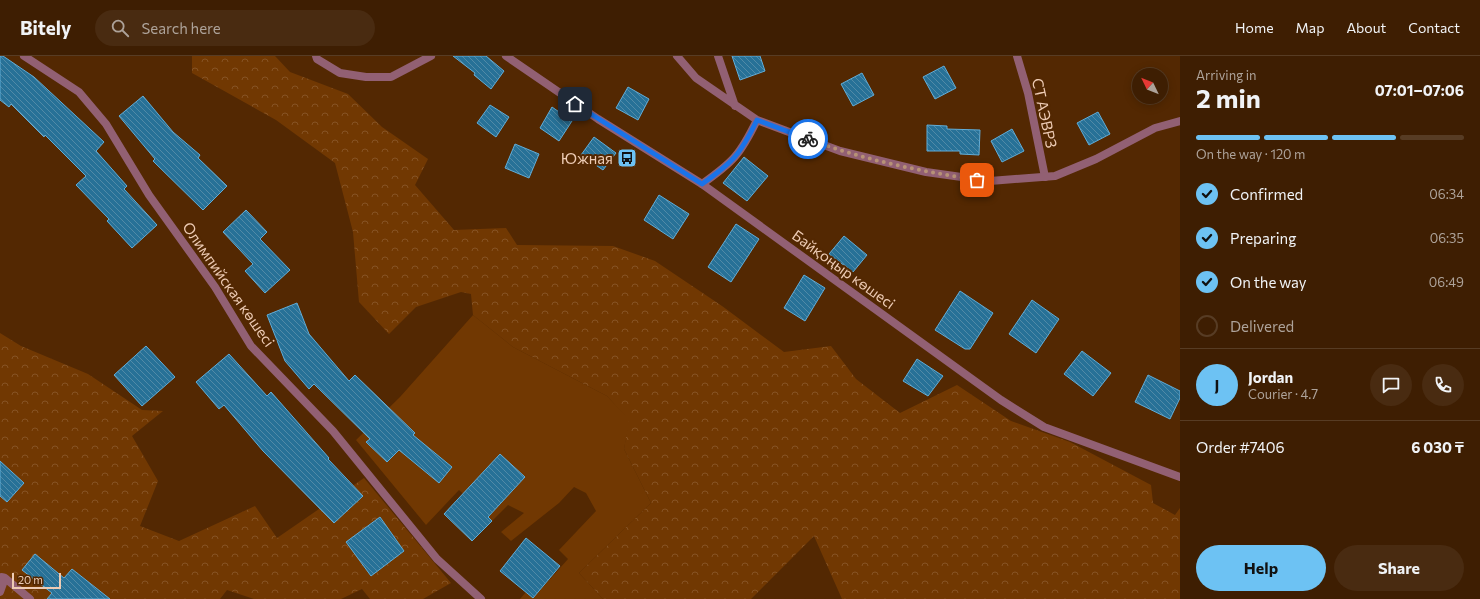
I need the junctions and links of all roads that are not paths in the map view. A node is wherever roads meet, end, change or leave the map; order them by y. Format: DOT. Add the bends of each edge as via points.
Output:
graph roads {
  1 [pos="24,56"];
  2 [pos="316,56"];
  3 [pos="431,56"];
  4 [pos="506,56"];
  5 [pos="677,56"];
  6 [pos="718,56"];
  7 [pos="1017,56"];
  8 [pos="735,106"];
  9 [pos="757,120"];
  10 [pos="1180,121"];
  11 [pos="1045,177"];
  12 [pos="702,184"];
  13 [pos="1180,477"];
  14 [pos="3,577"];
  15 [pos="0,592"];
  16 [pos="30,599"];
  17 [pos="479,599"];
  1 -- 17 [label="street, Олимпийская көшесі" via="79,92 106,124 149,195 216,287 251,346 333,432 437,559"];
  2 -- 3 [label="street" via="340,73 390,78"];
  4 -- 12 [label="street, Байқоңыр көшесі" via="598,119"];
  5 -- 8 [label="street" via="696,78"];
  6 -- 8 [label="street"];
  7 -- 11 [label="street, СТ АЭВРЗ" via="1028,93"];
  8 -- 9 [label="street"];
  9 -- 11 [label="street" via="840,151 926,172 990,181"];
  9 -- 12 [label="street" via="735,159"];
  10 -- 11 [label="street" via="1155,128 1096,159 1055,176"];
  12 -- 13 [label="street, Байқоңыр көшесі" via="1001,400 1044,427"];
  14 -- 15 [label="street"];
  14 -- 16 [label="street"];
}
